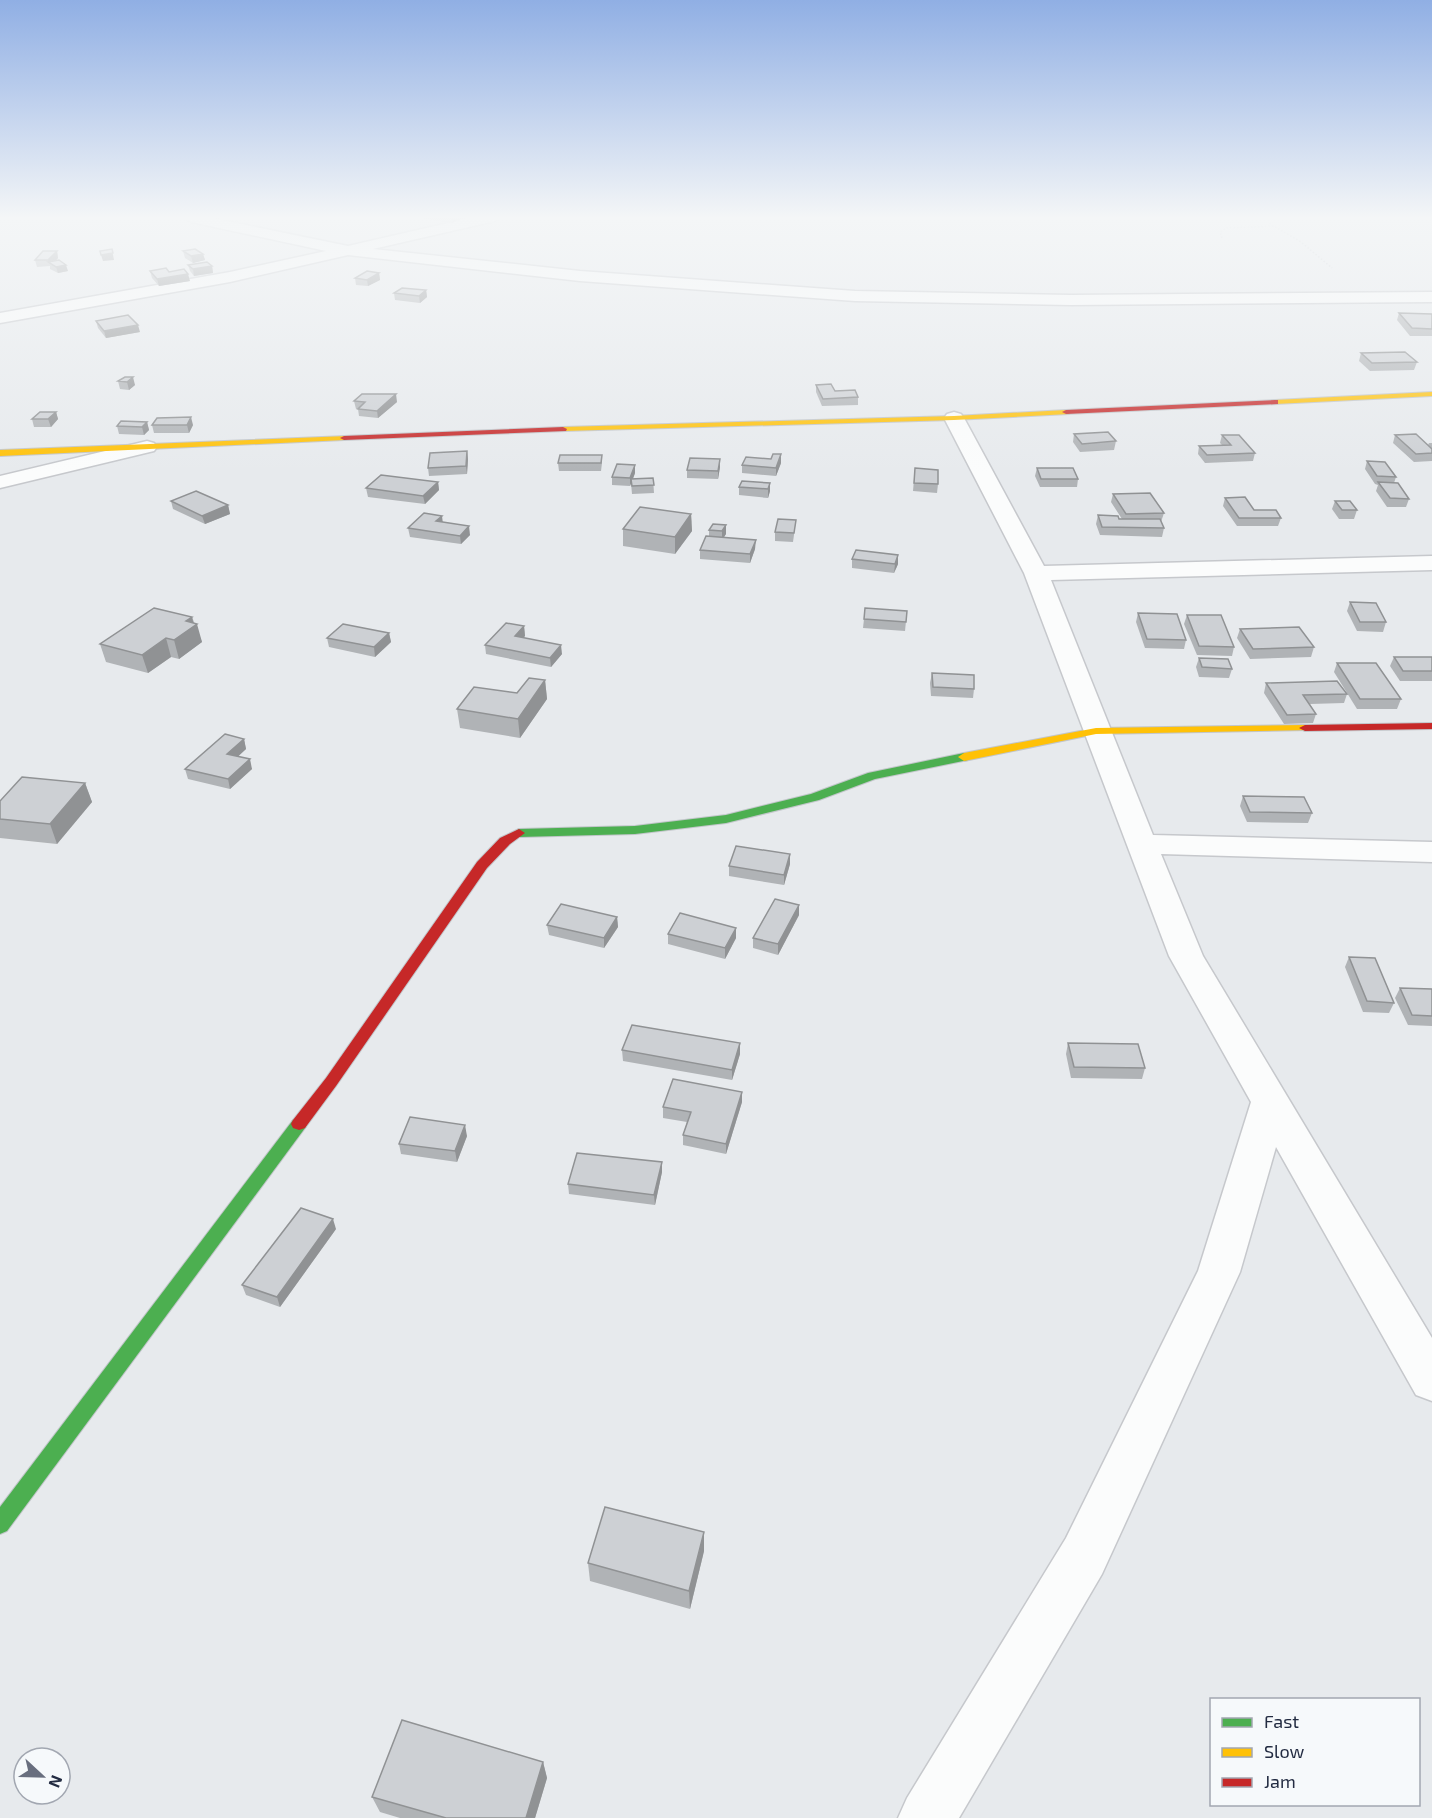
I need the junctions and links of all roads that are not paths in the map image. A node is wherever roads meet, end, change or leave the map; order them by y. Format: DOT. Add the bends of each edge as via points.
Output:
graph roads {
  1 [pos="86,303"];
  2 [pos="98,303"];
  3 [pos="0,318"];
  4 [pos="0,335"];
  5 [pos="1432,394"];
  6 [pos="954,418"];
  7 [pos="147,447"];
  8 [pos="0,453"];
  9 [pos="0,482"];
  10 [pos="1432,563"];
  11 [pos="1036,573"];
  12 [pos="1432,726"];
  13 [pos="1096,731"];
  14 [pos="1142,844"];
  15 [pos="1432,852"];
  16 [pos="1271,1100"];
  17 [pos="1420,1338"];
  18 [pos="1432,1380"];
  19 [pos="0,1524"];
  20 [pos="927,1818"];
  1 -- 3 [label="street"];
  2 -- 4 [label="street"];
  5 -- 6 [label="street"];
  6 -- 7 [label="street" via="664,425"];
  6 -- 11 [label="street"];
  7 -- 8 [label="street"];
  7 -- 9 [label="street"];
  10 -- 11 [label="street"];
  11 -- 13 [label="street"];
  12 -- 13 [label="street"];
  13 -- 14 [label="street"];
  13 -- 19 [label="street" via="872,776 770,810 715,821 637,830 520,833 505,841 468,884 331,1082"];
  14 -- 15 [label="street"];
  14 -- 16 [label="street" via="1186,956"];
  16 -- 17 [label="street"];
  16 -- 20 [label="street" via="1219,1272 1084,1556"];
  17 -- 18 [label="street"];
}
